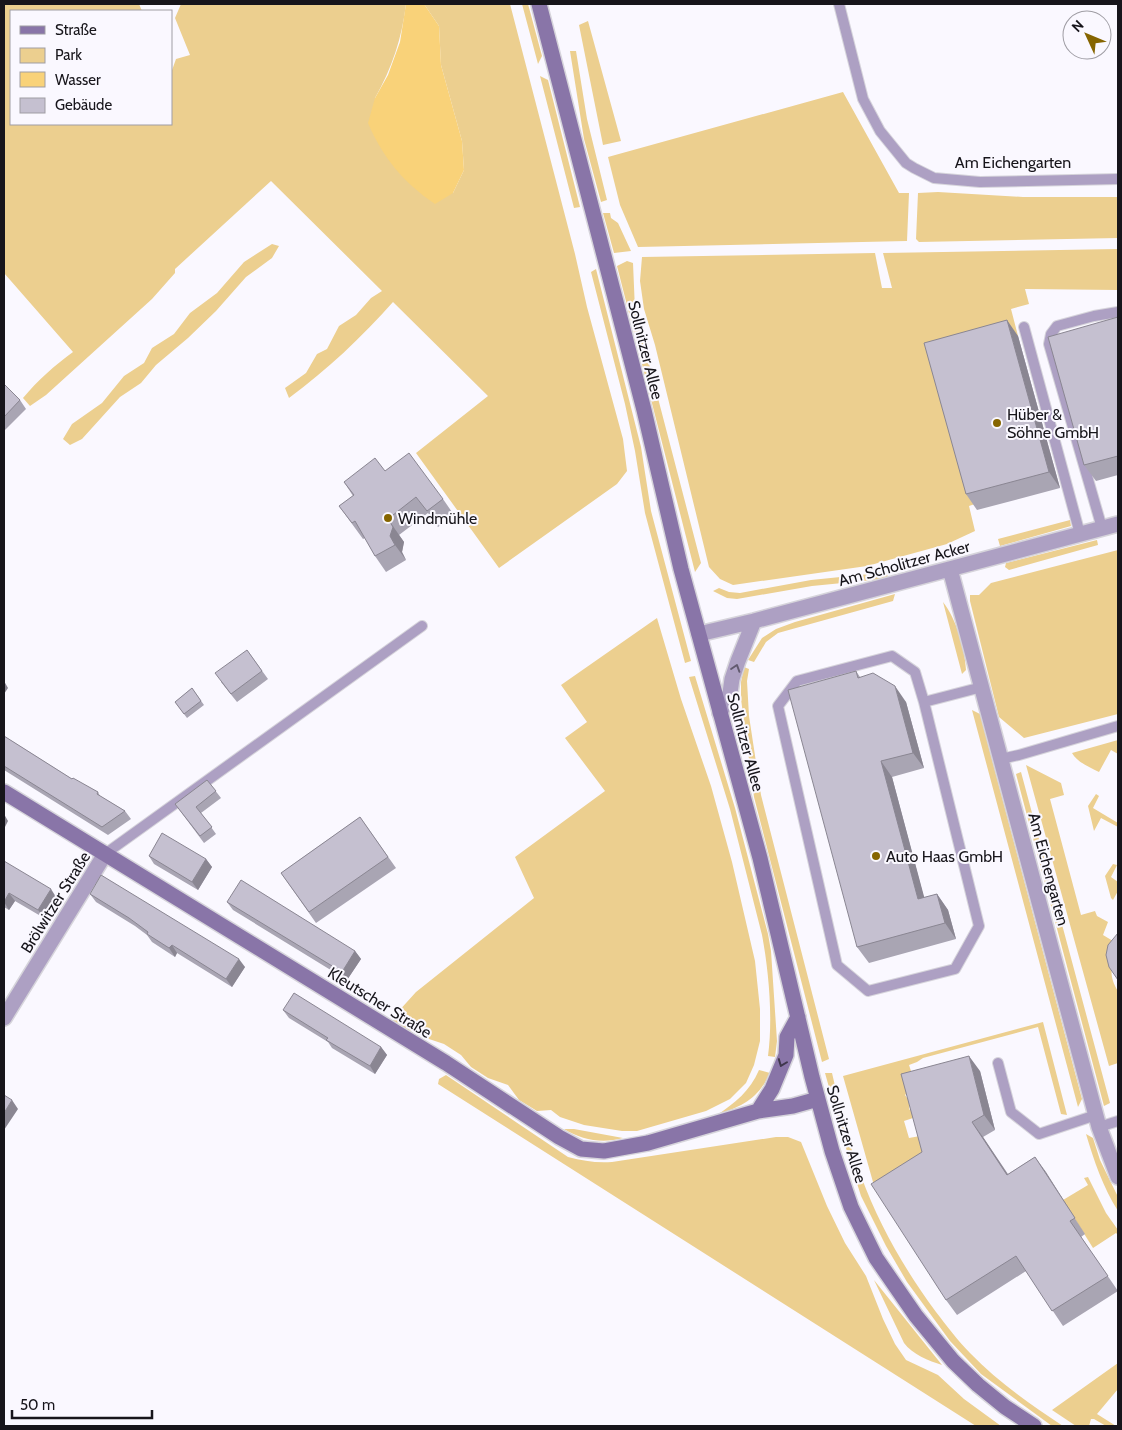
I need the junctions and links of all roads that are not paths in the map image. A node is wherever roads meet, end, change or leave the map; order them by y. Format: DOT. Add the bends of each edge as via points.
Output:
graph roads {
  1 [pos="539,4"];
  2 [pos="839,4"];
  3 [pos="1118,179"];
  4 [pos="1118,312"];
  5 [pos="1024,327"];
  6 [pos="1118,524"];
  7 [pos="1102,528"];
  8 [pos="1080,534"];
  9 [pos="950,569"];
  10 [pos="754,622"];
  11 [pos="422,626"];
  12 [pos="698,634"];
  13 [pos="982,687"];
  14 [pos="924,702"];
  15 [pos="720,713"];
  16 [pos="1118,726"];
  17 [pos="1001,759"];
  18 [pos="4,792"];
  19 [pos="105,854"];
  20 [pos="798,1017"];
  21 [pos="4,1018"];
  22 [pos="998,1063"];
  23 [pos="818,1099"];
  24 [pos="758,1111"];
  25 [pos="1098,1121"];
  26 [pos="1118,1121"];
  27 [pos="1118,1177"];
  28 [pos="1034,1426"];
  1 -- 12 [label="main road, Sollnitzer Allee"];
  2 -- 3 [label="lane, Am Eichengarten" via="863,99 880,131 906,163 934,178 980,182"];
  4 -- 7 [label="lane" via="1057,326 1049,344"];
  5 -- 8 [label="lane"];
  6 -- 7 [label="street, Am Scholitzer Acker"];
  7 -- 8 [label="street, Am Scholitzer Acker"];
  8 -- 9 [label="street, Am Scholitzer Acker"];
  9 -- 10 [label="street, Am Scholitzer Acker"];
  9 -- 13 [label="street, Am Eichengarten"];
  10 -- 12 [label="street, Am Scholitzer Acker"];
  15 -- 10 [label="street, one-way"];
  11 -- 19 [label="lane"];
  12 -- 15 [label="main road, Sollnitzer Allee"];
  13 -- 14 [label="lane"];
  13 -- 17 [label="street, Am Eichengarten"];
  14 -- 14 [label="lane" via="915,672 892,656 797,680 778,706 837,965 868,991 955,968 979,926"];
  15 -- 20 [label="main road, Sollnitzer Allee" via="760,858"];
  16 -- 17 [label="lane"];
  17 -- 25 [label="street, Am Eichengarten"];
  18 -- 19 [label="main road, Kleutscher Straße"];
  19 -- 21 [label="street, Brölwitzer Straße"];
  19 -- 24 [label="main road, Kleutscher Straße" via="582,1149 604,1151 648,1143"];
  20 -- 23 [label="main road, Sollnitzer Allee"];
  20 -- 24 [label="main road, one-way" via="788,1037 786,1055 772,1089"];
  22 -- 25 [label="lane" via="1011,1112 1039,1134"];
  23 -- 24 [label="main road, Kleutscher Straße"];
  23 -- 28 [label="main road, Sollnitzer Allee" via="851,1207 876,1258 916,1316 954,1361 985,1391"];
  25 -- 26 [label="lane"];
  25 -- 27 [label="street, Am Eichengarten"];
}
